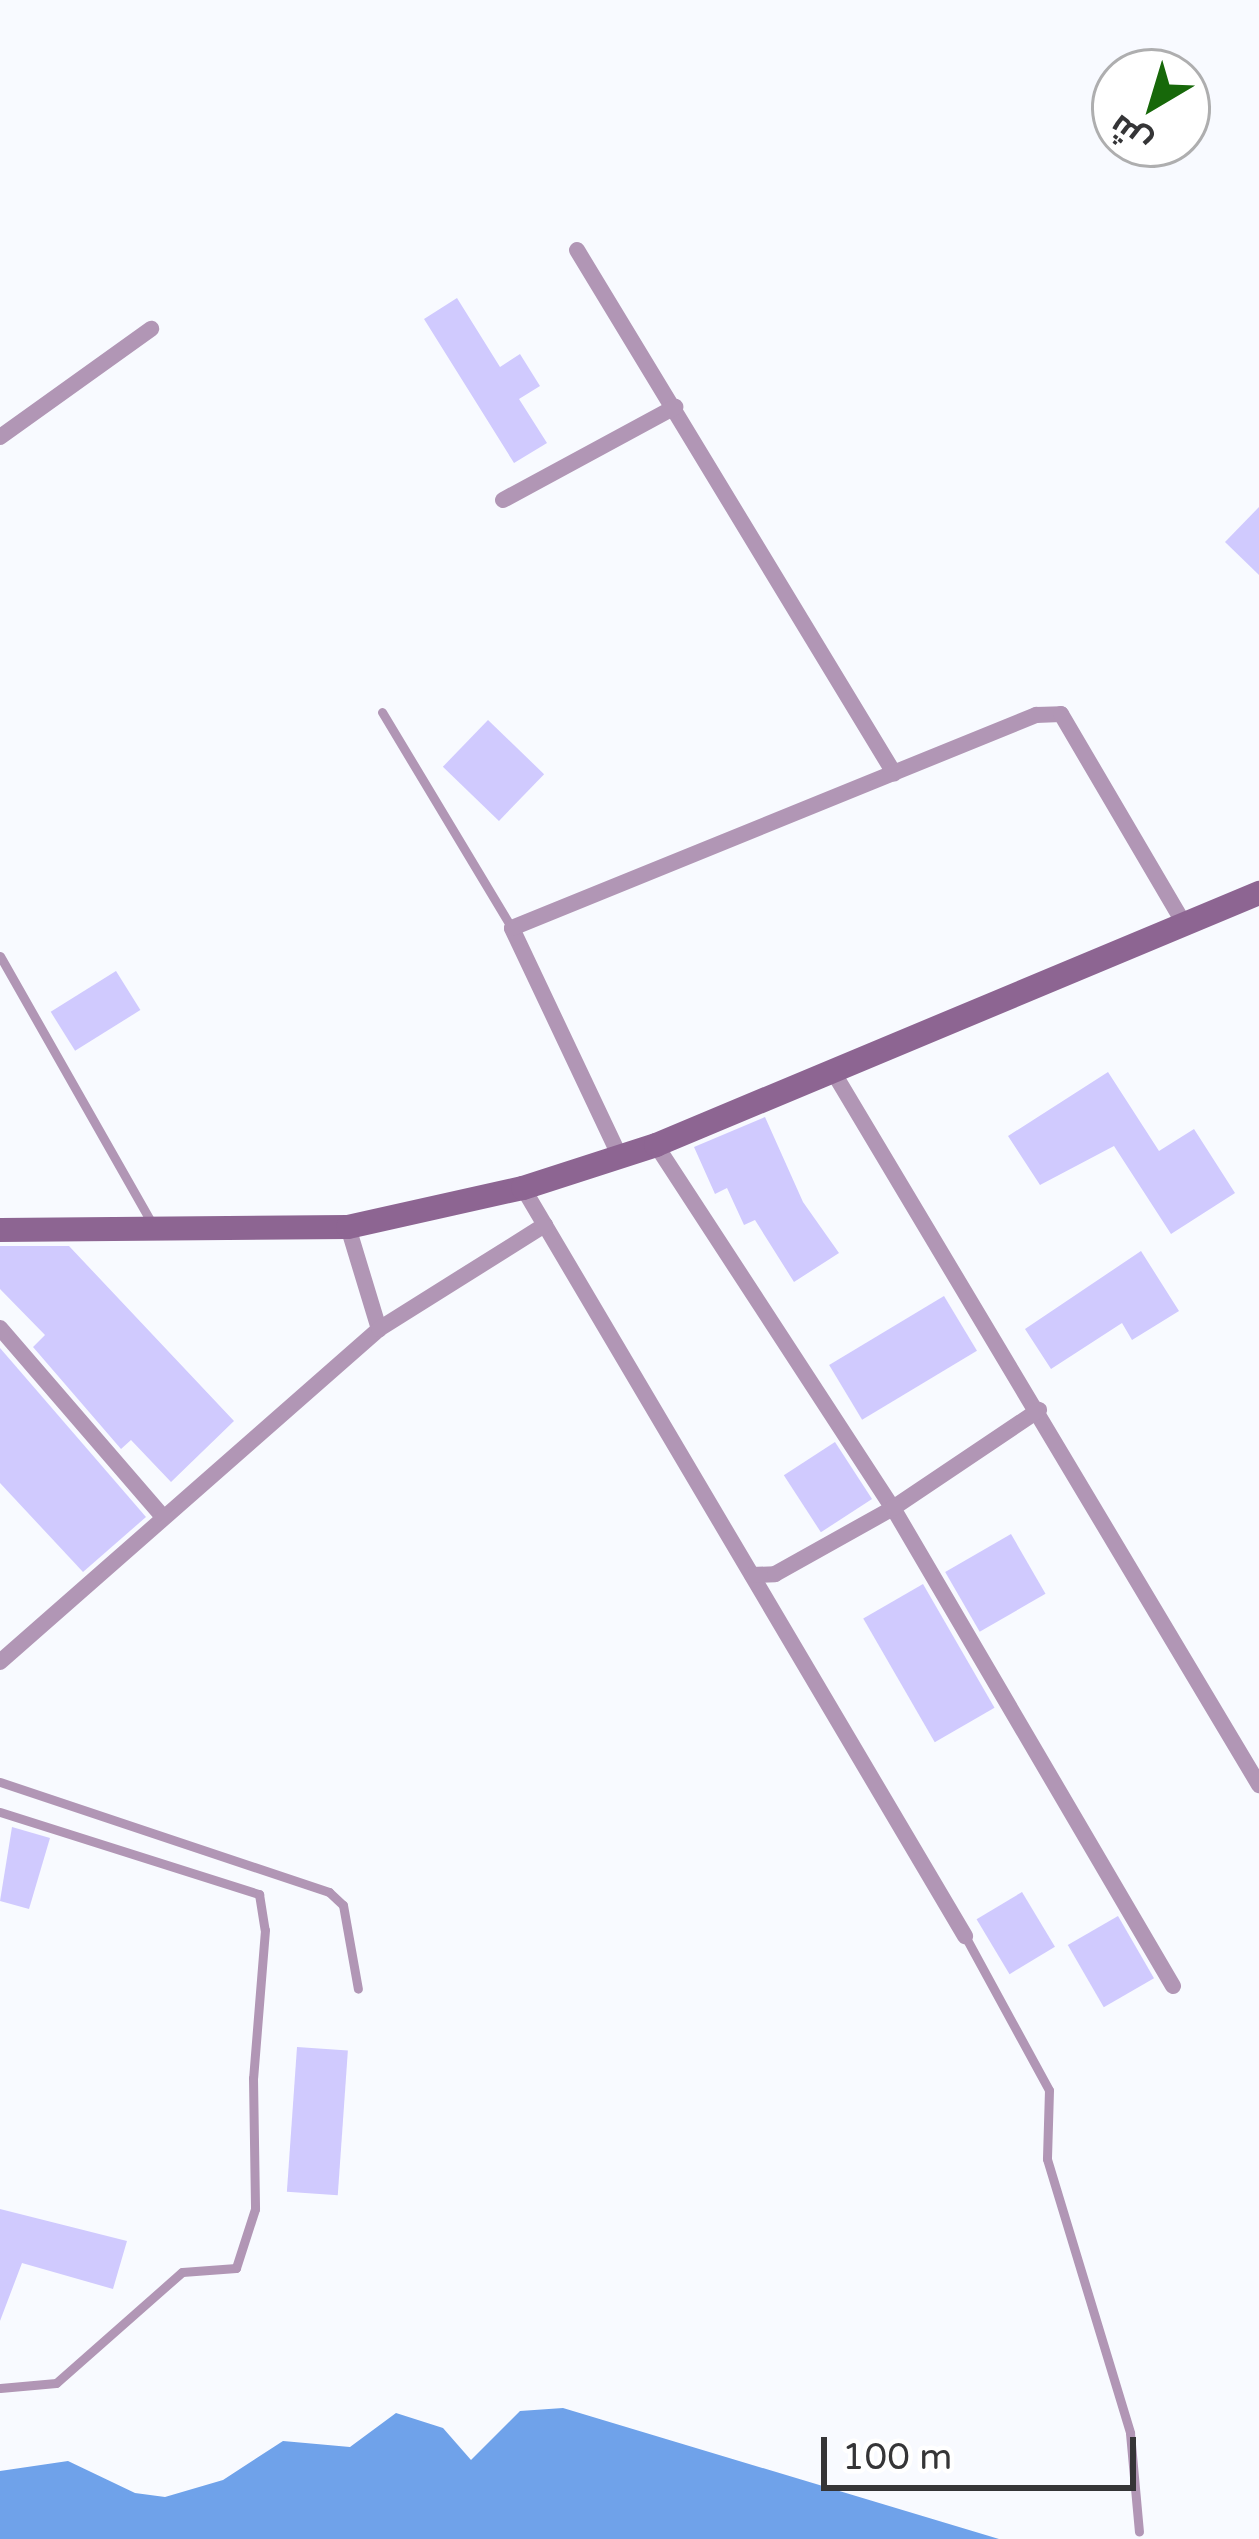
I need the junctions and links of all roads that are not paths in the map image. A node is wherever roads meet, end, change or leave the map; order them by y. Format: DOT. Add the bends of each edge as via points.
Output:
graph roads {
  1 [pos="577,250"];
  2 [pos="152,329"];
  3 [pos="675,407"];
  4 [pos="0,437"];
  5 [pos="503,500"];
  6 [pos="382,712"];
  7 [pos="894,773"];
  8 [pos="1259,893"];
  9 [pos="1185,925"];
  10 [pos="512,928"];
  11 [pos="0,956"];
  12 [pos="832,1070"];
  13 [pos="656,1145"];
  14 [pos="621,1159"];
  15 [pos="523,1188"];
  16 [pos="545,1225"];
  17 [pos="154,1227"];
  18 [pos="348,1227"];
  19 [pos="0,1230"];
  20 [pos="0,1328"];
  21 [pos="379,1329"];
  22 [pos="1039,1410"];
  23 [pos="893,1508"];
  24 [pos="162,1516"];
  25 [pos="752,1575"];
  26 [pos="0,1662"];
  27 [pos="0,1782"];
  28 [pos="1259,1785"];
  29 [pos="0,1812"];
  30 [pos="965,1936"];
  31 [pos="1173,1986"];
  32 [pos="358,1989"];
  33 [pos="0,2389"];
  34 [pos="1139,2532"];
  1 -- 3 [label="street"];
  2 -- 4 [label="street"];
  3 -- 5 [label="street"];
  3 -- 7 [label="street"];
  6 -- 10 [label="lane"];
  7 -- 9 [label="street" via="1036,715 1061,714"];
  7 -- 10 [label="street"];
  8 -- 9 [label="main road"];
  9 -- 12 [label="main road"];
  10 -- 14 [label="street"];
  11 -- 17 [label="lane"];
  12 -- 13 [label="main road"];
  12 -- 22 [label="street"];
  13 -- 14 [label="main road"];
  13 -- 23 [label="street"];
  14 -- 15 [label="main road"];
  15 -- 16 [label="street"];
  15 -- 18 [label="main road"];
  16 -- 21 [label="street"];
  16 -- 25 [label="street"];
  17 -- 18 [label="main road"];
  17 -- 19 [label="main road"];
  18 -- 21 [label="street"];
  20 -- 24 [label="street"];
  21 -- 24 [label="street"];
  22 -- 23 [label="street"];
  22 -- 28 [label="street"];
  23 -- 25 [label="street" via="775,1574"];
  23 -- 31 [label="street"];
  24 -- 26 [label="street"];
  25 -- 30 [label="street"];
  27 -- 32 [label="lane" via="328,1892 343,1905"];
  29 -- 33 [label="lane" via="259,1894 265,1930 253,2078 255,2209 236,2268 182,2272 56,2383"];
  30 -- 34 [label="lane" via="1049,2090 1047,2159 1130,2433"];
}
